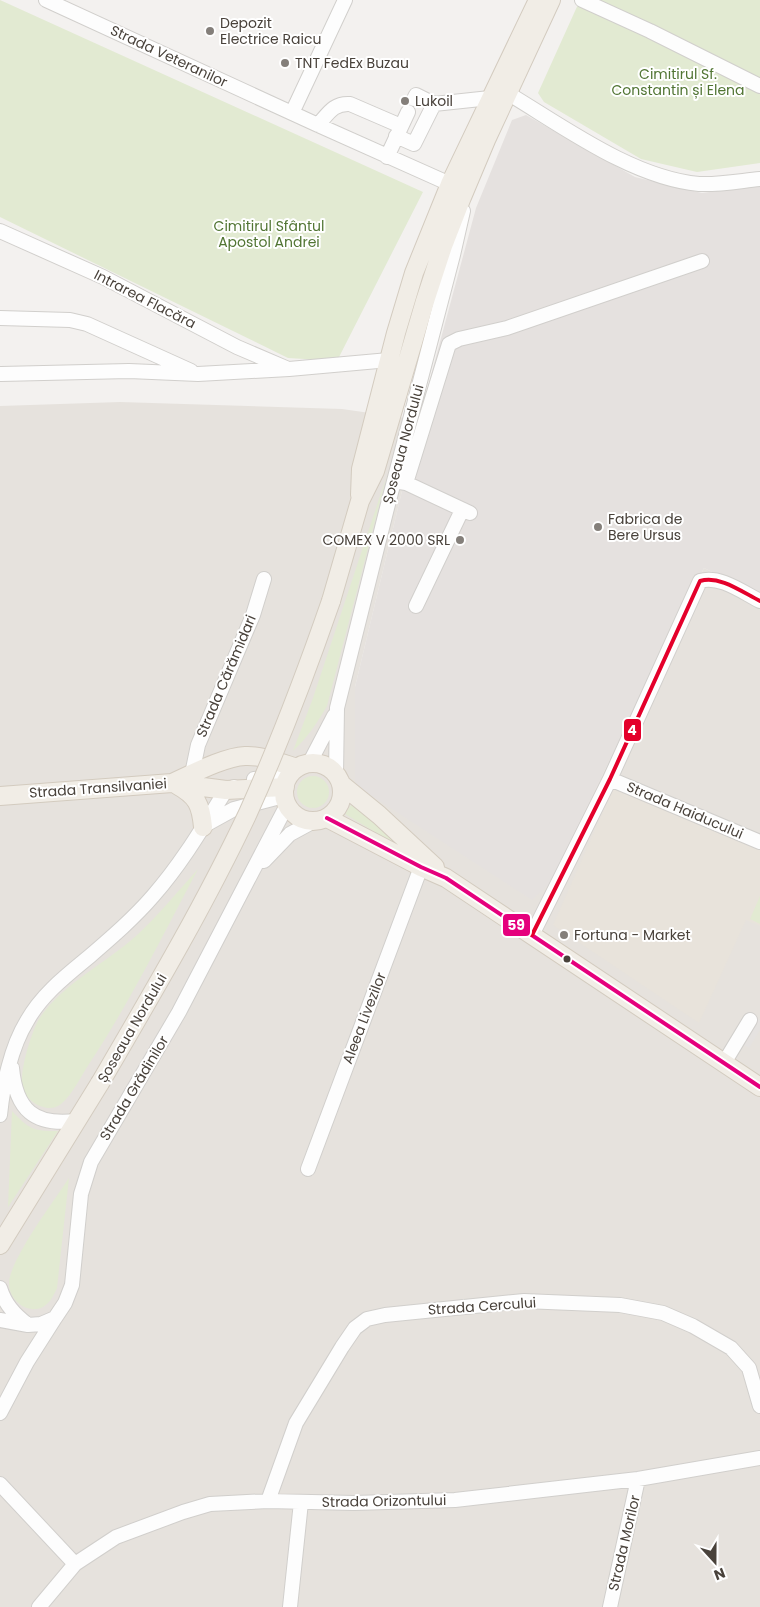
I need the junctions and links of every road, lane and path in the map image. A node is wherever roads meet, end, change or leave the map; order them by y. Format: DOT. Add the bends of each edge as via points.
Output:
graph roads {
  1 [pos="46,0"];
  2 [pos="345,0"];
  3 [pos="538,0"];
  4 [pos="551,0"];
  5 [pos="582,0"];
  6 [pos="760,86"];
  7 [pos="509,94"];
  8 [pos="490,98"];
  9 [pos="414,99"];
  10 [pos="434,104"];
  11 [pos="408,112"];
  12 [pos="292,114"];
  13 [pos="318,125"];
  14 [pos="399,131"];
  15 [pos="387,156"];
  16 [pos="760,179"];
  17 [pos="469,180"];
  18 [pos="450,184"];
  19 [pos="0,231"];
  20 [pos="702,260"];
  21 [pos="0,318"];
  22 [pos="389,360"];
  23 [pos="289,369"];
  24 [pos="1,374"];
  25 [pos="198,374"];
  26 [pos="400,482"];
  27 [pos="360,500"];
  28 [pos="264,579"];
  29 [pos="760,601"];
  30 [pos="416,606"];
  31 [pos="337,708"];
  32 [pos="192,774"];
  33 [pos="610,779"];
  34 [pos="338,780"];
  35 [pos="172,783"];
  36 [pos="292,783"];
  37 [pos="226,790"];
  38 [pos="0,796"];
  39 [pos="321,819"];
  40 [pos="203,827"];
  41 [pos="760,842"];
  42 [pos="421,867"];
  43 [pos="253,872"];
  44 [pos="446,878"];
  45 [pos="532,935"];
  46 [pos="750,1020"];
  47 [pos="11,1061"];
  48 [pos="724,1063"];
  49 [pos="760,1087"];
  50 [pos="0,1115"];
  51 [pos="76,1121"];
  52 [pos="308,1169"];
  53 [pos="0,1245"];
  54 [pos="0,1288"];
  55 [pos="55,1318"];
  56 [pos="0,1320"];
  57 [pos="28,1325"];
  58 [pos="760,1406"];
  59 [pos="0,1413"];
  60 [pos="760,1458"];
  61 [pos="638,1480"];
  62 [pos="0,1484"];
  63 [pos="268,1500"];
  64 [pos="301,1502"];
  65 [pos="75,1564"];
  66 [pos="39,1607"];
  67 [pos="290,1607"];
  68 [pos="610,1607"];
  1 -- 12 [label="street, Strada Veteranilor"];
  2 -- 12 [label="street"];
  3 -- 8 [label="main road, Șoseaua Nordului"];
  4 -- 7 [label="main road, Șoseaua Nordului"];
  5 -- 6 [label="street" via="650,30"];
  7 -- 16 [label="street" via="622,161 647,172 699,184"];
  7 -- 17 [label="main road, Șoseaua Nordului"];
  8 -- 10 [label="street"];
  8 -- 18 [label="main road, Șoseaua Nordului"];
  9 -- 10 [label="street" via="416,95"];
  10 -- 14 [label="street" via="414,144"];
  11 -- 14 [label="street"];
  12 -- 13 [label="street, Strada Veteranilor"];
  13 -- 14 [label="street" via="332,109 350,104"];
  13 -- 15 [label="street, Strada Veteranilor"];
  14 -- 15 [label="street"];
  15 -- 18 [label="street, Strada Veteranilor"];
  17 -- 26 [label="street, Șoseaua Nordului"];
  17 -- 27 [label="main road, Șoseaua Nordului" via="425,301 375,470"];
  18 -- 22 [label="main road, Șoseaua Nordului" via="414,273"];
  19 -- 23 [label="street, Intrarea Flacăra" via="103,277 237,347"];
  20 -- 26 [label="street" via="507,328 449,344"];
  21 -- 25 [label="street" via="70,320 87,324"];
  22 -- 23 [label="street"];
  22 -- 27 [label="main road, Șoseaua Nordului" via="361,468"];
  23 -- 25 [label="street"];
  24 -- 25 [label="street" via="129,370"];
  26 -- 30 [label="street" via="466,512"];
  26 -- 31 [label="street, Șoseaua Nordului"];
  27 -- 51 [label="main road, Șoseaua Nordului, bridge" via="331,601 288,718 248,813 161,979"];
  28 -- 32 [label="street, Strada Cărămidari" via="253,615 198,745"];
  29 -- 33 [label="street" via="723,582 710,578 700,581"];
  31 -- 34 [label="street, Șoseaua Nordului"];
  31 -- 36 [label="street, Șoseaua Nordului"];
  32 -- 35 [label="main road"];
  32 -- 36 [label="main road" via="233,758 262,757"];
  33 -- 41 [label="street, Strada Haiducului"];
  33 -- 45 [label="street"];
  34 -- 36 [label="main road" via="329,768 319,764"];
  34 -- 39 [label="main road" via="341,799 338,807"];
  34 -- 44 [label="main road"];
  35 -- 37 [label="main road, Strada Transilvaniei"];
  35 -- 38 [label="main road, Strada Transilvaniei"];
  35 -- 40 [label="main road" via="190,792 202,813"];
  36 -- 37 [label="main road, Strada Transilvaniei"];
  36 -- 39 [label="main road" via="291,811 301,819"];
  36 -- 40 [label="street"];
  36 -- 43 [label="street, Șoseaua Nordului"];
  37 -- 40 [label="street"];
  39 -- 42 [label="main road"];
  39 -- 43 [label="street" via="290,834"];
  40 -- 47 [label="street" via="185,857 129,922 38,1005 27,1020"];
  42 -- 44 [label="main road"];
  42 -- 52 [label="street, Aleea Livezilor"];
  43 -- 55 [label="street, Strada Grădinilor" via="179,1012 91,1162 81,1194 72,1285"];
  44 -- 45 [label="main road"];
  45 -- 48 [label="main road"];
  46 -- 48 [label="street"];
  47 -- 50 [label="street" via="2,1092"];
  47 -- 51 [label="street" via="13,1084 26,1109 40,1120 58,1124"];
  48 -- 49 [label="main road"];
  51 -- 53 [label="main road, Șoseaua Nordului"];
  54 -- 57 [label="street" via="9,1306"];
  55 -- 57 [label="street"];
  55 -- 59 [label="street, Strada Grădinilor"];
  56 -- 57 [label="street"];
  58 -- 63 [label="street, Strada Cercului" via="749,1368 731,1348 663,1313 620,1305 524,1301 385,1315 367,1319 355,1328 342,1347 296,1423"];
  60 -- 61 [label="street, Strada Orizontului"];
  61 -- 64 [label="street, Strada Orizontului" via="454,1500"];
  61 -- 68 [label="street, Strada Morilor"];
  62 -- 65 [label="street"];
  63 -- 64 [label="street, Strada Orizontului"];
  63 -- 65 [label="street, Strada Orizontului" via="195,1508 116,1537"];
  64 -- 67 [label="street"];
  65 -- 66 [label="street, Strada Orizontului"];
}
